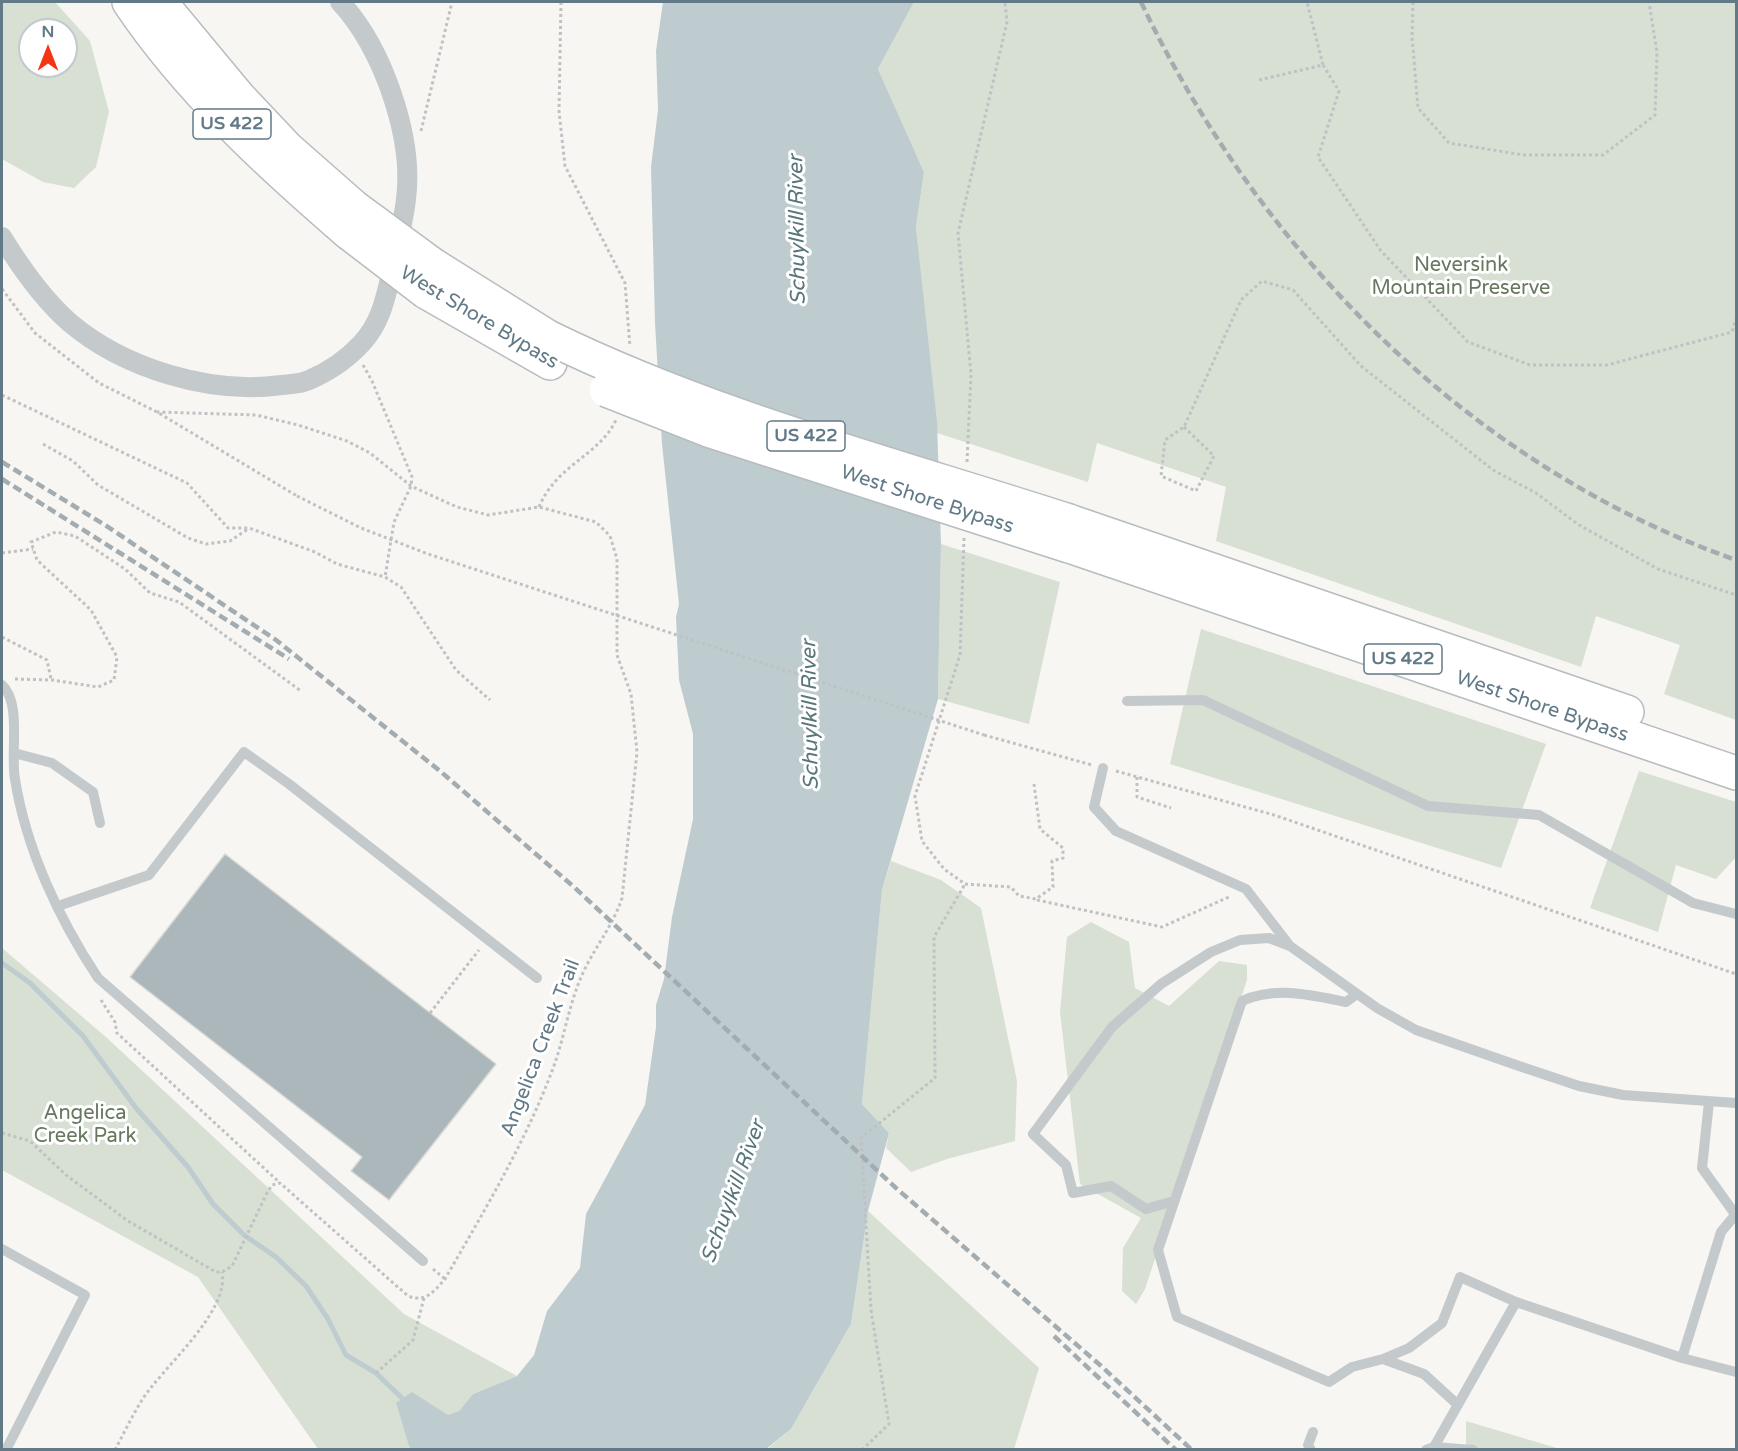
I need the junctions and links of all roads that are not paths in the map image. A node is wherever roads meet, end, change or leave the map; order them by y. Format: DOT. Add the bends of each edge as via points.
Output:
graph roads {
  1 [pos="129,2"];
  2 [pos="160,2"];
  3 [pos="340,2"];
  4 [pos="352,220"];
  5 [pos="2,237"];
  6 [pos="1069,533"];
  7 [pos="2,685"];
  8 [pos="1127,701"];
  9 [pos="1737,749"];
  10 [pos="14,753"];
  11 [pos="1103,768"];
  12 [pos="1737,773"];
  13 [pos="100,823"];
  14 [pos="58,906"];
  15 [pos="1737,914"];
  16 [pos="1290,946"];
  17 [pos="537,978"];
  18 [pos="1357,994"];
  19 [pos="1709,1102"];
  20 [pos="1737,1103"];
  21 [pos="1174,1201"];
  22 [pos="1736,1214"];
  23 [pos="2,1249"];
  24 [pos="423,1261"];
  25 [pos="1516,1302"];
  26 [pos="1683,1358"];
  27 [pos="1383,1359"];
  28 [pos="1737,1372"];
  29 [pos="1458,1405"];
  30 [pos="1314,1432"];
  31 [pos="1430,1448"];
  32 [pos="6,1449"];
  33 [pos="1311,1449"];
  34 [pos="1473,1449"];
  1 -- 4 [label="highway, West Shore Bypass / US 422" via="208,101 296,187"];
  2 -- 4 [label="highway, West Shore Bypass / US 422" via="237,96"];
  3 -- 5 [label="street" via="358,21 389,87 404,140 407,197 381,315 339,363 307,381 258,388 199,381 160,371 113,351 70,323 30,281"];
  4 -- 6 [label="highway, West Shore Bypass / US 422, bridge" via="430,279 549,350"];
  6 -- 9 [label="highway, West Shore Bypass / US 422"];
  6 -- 12 [label="highway, West Shore Bypass / US 422"];
  7 -- 10 [label="lane" via="11,698"];
  8 -- 15 [label="lane" via="1203,700 1428,806 1539,815 1693,903"];
  10 -- 13 [label="lane" via="52,763 93,792"];
  10 -- 14 [label="lane" via="14,777 28,836"];
  11 -- 16 [label="lane" via="1094,807 1116,831 1246,889"];
  14 -- 17 [label="lane" via="149,875 244,752"];
  14 -- 24 [label="lane" via="98,978"];
  16 -- 18 [label="lane"];
  16 -- 21 [label="lane" via="1269,938 1240,940 1211,952 1161,984 1112,1027 1033,1134 1066,1165 1073,1193 1111,1186 1146,1209"];
  18 -- 19 [label="lane" via="1416,1030 1579,1086 1623,1095"];
  18 -- 21 [label="lane" via="1346,1002 1262,992 1242,1001"];
  19 -- 20 [label="lane"];
  19 -- 22 [label="lane" via="1702,1168"];
  21 -- 27 [label="lane" via="1158,1250 1177,1317 1329,1382 1352,1367"];
  22 -- 26 [label="lane" via="1721,1232"];
  23 -- 32 [label="lane" via="85,1295"];
  25 -- 26 [label="lane"];
  25 -- 27 [label="lane" via="1460,1277 1442,1323 1409,1347"];
  25 -- 29 [label="lane"];
  26 -- 28 [label="lane"];
  27 -- 29 [label="lane" via="1424,1374"];
  29 -- 31 [label="lane"];
  30 -- 33 [label="lane" via="1308,1445"];
  31 -- 34 [label="lane"];
}
